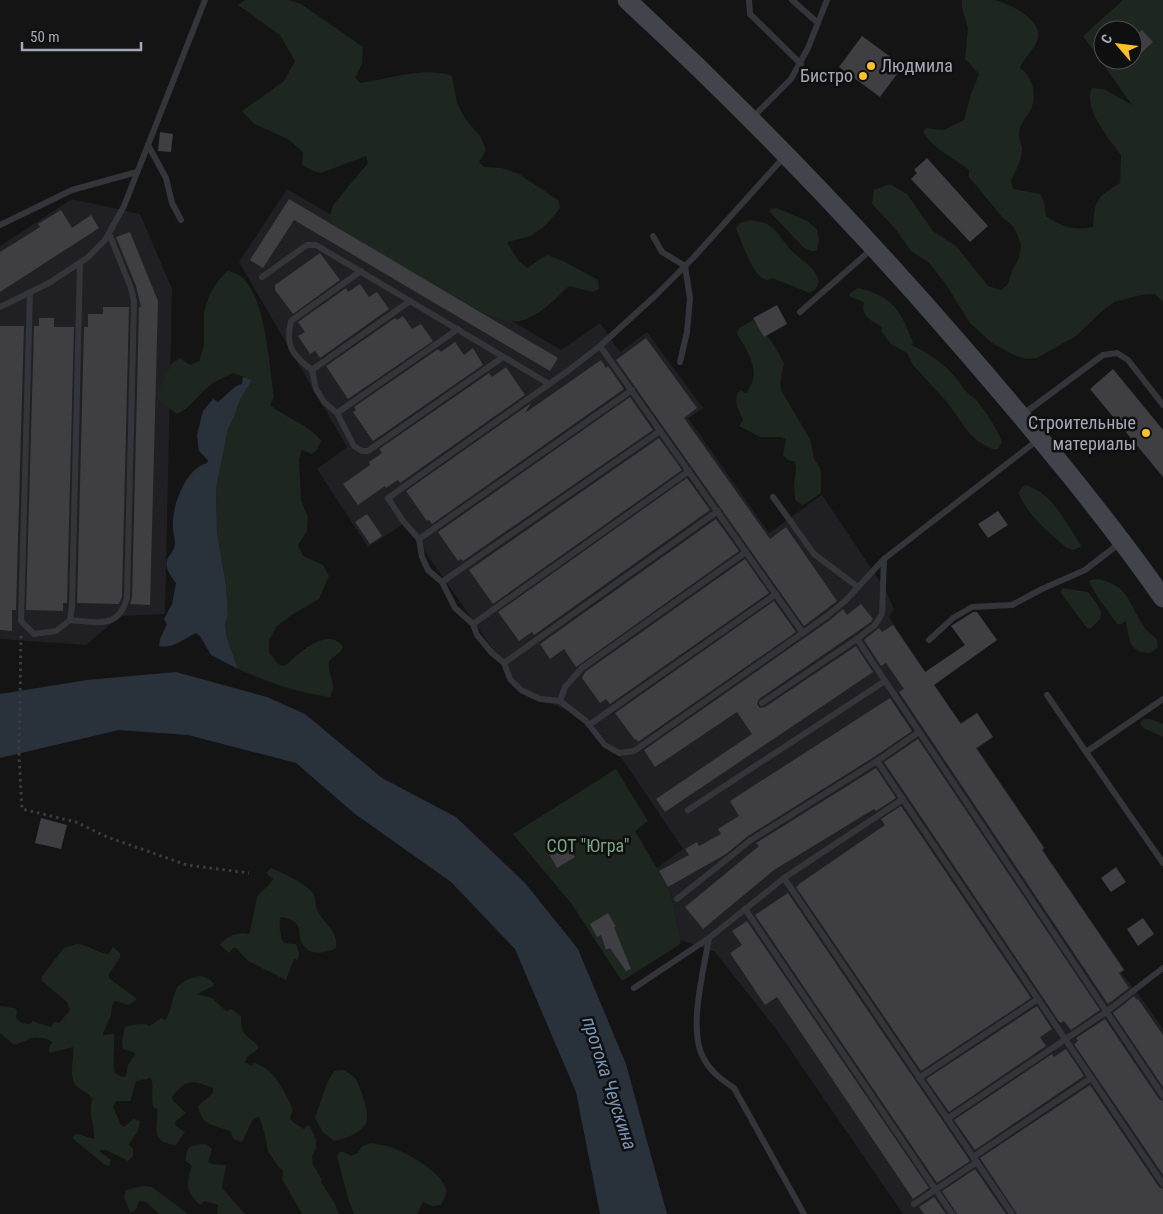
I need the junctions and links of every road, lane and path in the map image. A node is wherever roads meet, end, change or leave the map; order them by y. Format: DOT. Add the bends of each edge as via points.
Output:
graph roads {
  1 [pos="205,0"];
  2 [pos="627,0"];
  3 [pos="749,0"];
  4 [pos="792,0"];
  5 [pos="827,0"];
  6 [pos="818,23"];
  7 [pos="801,64"];
  8 [pos="751,118"];
  9 [pos="148,145"];
  10 [pos="787,154"];
  11 [pos="137,172"];
  12 [pos="181,220"];
  13 [pos="0,225"];
  14 [pos="109,233"];
  15 [pos="653,236"];
  16 [pos="874,247"];
  17 [pos="80,263"];
  18 [pos="685,266"];
  19 [pos="361,271"];
  20 [pos="262,277"];
  21 [pos="30,292"];
  22 [pos="410,301"];
  23 [pos="0,307"];
  24 [pos="800,312"];
  25 [pos="458,329"];
  26 [pos="600,346"];
  27 [pos="503,357"];
  28 [pos="680,362"];
  29 [pos="312,370"];
  30 [pos="549,384"];
  31 [pos="632,390"];
  32 [pos="1163,405"];
  33 [pos="337,412"];
  34 [pos="1020,416"];
  35 [pos="660,431"];
  36 [pos="1039,438"];
  37 [pos="689,471"];
  38 [pos="773,497"];
  39 [pos="718,511"];
  40 [pos="419,539"];
  41 [pos="1121,542"];
  42 [pos="746,552"];
  43 [pos="884,559"];
  44 [pos="442,582"];
  45 [pos="858,587"];
  46 [pos="776,594"];
  47 [pos="1163,598"];
  48 [pos="70,620"];
  49 [pos="21,621"];
  50 [pos="473,624"];
  51 [pos="803,633"];
  52 [pos="857,639"];
  53 [pos="929,640"];
  54 [pos="504,663"];
  55 [pos="886,682"];
  56 [pos="1047,695"];
  57 [pos="1163,699"];
  58 [pos="560,702"];
  59 [pos="762,703"];
  60 [pos="589,725"];
  61 [pos="920,732"];
  62 [pos="1086,752"];
  63 [pos="878,761"];
  64 [pos="903,799"];
  65 [pos="688,810"];
  66 [pos="1163,863"];
  67 [pos="249,873"];
  68 [pos="784,878"];
  69 [pos="676,899"];
  70 [pos="745,909"];
  71 [pos="709,938"];
  72 [pos="1163,968"];
  73 [pos="634,988"];
  74 [pos="1038,999"];
  75 [pos="1106,1012"];
  76 [pos="1065,1040"];
  77 [pos="920,1078"];
  78 [pos="1091,1078"];
  79 [pos="1163,1096"];
  80 [pos="947,1119"];
  81 [pos="975,1159"];
  82 [pos="1163,1184"];
  83 [pos="935,1189"];
  84 [pos="914,1204"];
  85 [pos="804,1214"];
  86 [pos="952,1214"];
  87 [pos="1012,1214"];
  1 -- 9 [label="lane"];
  2 -- 8 [label="main road"];
  3 -- 7 [label="lane" via="750,14"];
  4 -- 6 [label="lane"];
  5 -- 6 [label="lane"];
  6 -- 7 [label="lane"];
  7 -- 8 [label="lane" via="791,79"];
  8 -- 10 [label="main road"];
  9 -- 11 [label="lane"];
  9 -- 12 [label="lane" via="166,178 172,204"];
  10 -- 16 [label="main road"];
  10 -- 18 [label="lane"];
  11 -- 13 [label="lane" via="72,190"];
  11 -- 14 [label="lane"];
  14 -- 17 [label="lane"];
  14 -- 48 [label="lane" via="134,301 126,598 124,608 115,620 100,623"];
  15 -- 18 [label="lane" via="662,252"];
  16 -- 24 [label="lane"];
  16 -- 34 [label="main road"];
  17 -- 21 [label="lane"];
  17 -- 48 [label="lane"];
  18 -- 26 [label="lane"];
  18 -- 28 [label="lane" via="690,298"];
  19 -- 20 [label="lane" via="316,245 307,245"];
  19 -- 22 [label="lane"];
  19 -- 29 [label="lane" via="291,321 290,347 298,359"];
  21 -- 23 [label="lane"];
  21 -- 49 [label="lane"];
  22 -- 25 [label="lane"];
  22 -- 29 [label="lane"];
  25 -- 27 [label="lane"];
  25 -- 33 [label="lane"];
  26 -- 30 [label="lane"];
  26 -- 31 [label="lane"];
  27 -- 30 [label="lane"];
  27 -- 33 [label="lane" via="368,451 354,446"];
  29 -- 33 [label="lane" via="316,389 324,402"];
  30 -- 40 [label="lane" via="388,498"];
  31 -- 35 [label="lane"];
  31 -- 40 [label="lane"];
  32 -- 34 [label="lane" via="1128,360 1117,353 1103,355"];
  34 -- 36 [label="main road"];
  35 -- 37 [label="lane"];
  35 -- 44 [label="lane"];
  36 -- 41 [label="main road"];
  36 -- 43 [label="lane"];
  37 -- 39 [label="lane"];
  37 -- 50 [label="lane"];
  38 -- 45 [label="lane" via="814,554"];
  39 -- 42 [label="lane"];
  39 -- 54 [label="lane"];
  40 -- 44 [label="lane" via="428,570"];
  41 -- 47 [label="main road"];
  41 -- 53 [label="lane" via="1085,570 1012,605 972,607 953,618"];
  42 -- 46 [label="lane"];
  42 -- 58 [label="lane" via="582,668 565,687"];
  43 -- 45 [label="lane"];
  43 -- 52 [label="lane" via="882,614 875,625"];
  44 -- 50 [label="lane" via="455,608"];
  45 -- 51 [label="lane"];
  46 -- 51 [label="lane"];
  46 -- 60 [label="lane"];
  48 -- 49 [label="lane" via="56,631 34,634"];
  49 -- 67 [label="path" via="19,756 22,809 76,822 107,837 187,865"];
  50 -- 54 [label="lane" via="477,635"];
  51 -- 60 [label="lane" via="634,751 619,753 605,745"];
  52 -- 55 [label="lane"];
  52 -- 59 [label="lane"];
  54 -- 58 [label="lane" via="510,679 521,690 540,699"];
  55 -- 61 [label="lane"];
  55 -- 65 [label="lane"];
  56 -- 62 [label="lane"];
  57 -- 62 [label="lane"];
  58 -- 60 [label="lane"];
  61 -- 63 [label="lane"];
  61 -- 75 [label="lane"];
  62 -- 66 [label="lane"];
  63 -- 64 [label="lane"];
  63 -- 69 [label="lane" via="751,840"];
  64 -- 68 [label="lane"];
  64 -- 74 [label="lane"];
  68 -- 70 [label="lane"];
  68 -- 77 [label="lane"];
  70 -- 71 [label="lane"];
  70 -- 83 [label="lane"];
  71 -- 73 [label="lane"];
  71 -- 85 [label="lane" via="697,1009 696,1039 712,1070 734,1088"];
  72 -- 75 [label="lane"];
  74 -- 76 [label="lane"];
  74 -- 77 [label="lane"];
  75 -- 76 [label="lane"];
  75 -- 79 [label="lane"];
  76 -- 78 [label="lane"];
  76 -- 80 [label="lane"];
  77 -- 80 [label="lane"];
  78 -- 81 [label="lane"];
  78 -- 82 [label="lane"];
  80 -- 81 [label="lane"];
  81 -- 83 [label="lane"];
  81 -- 87 [label="lane"];
  83 -- 84 [label="lane"];
  83 -- 86 [label="lane"];
}
